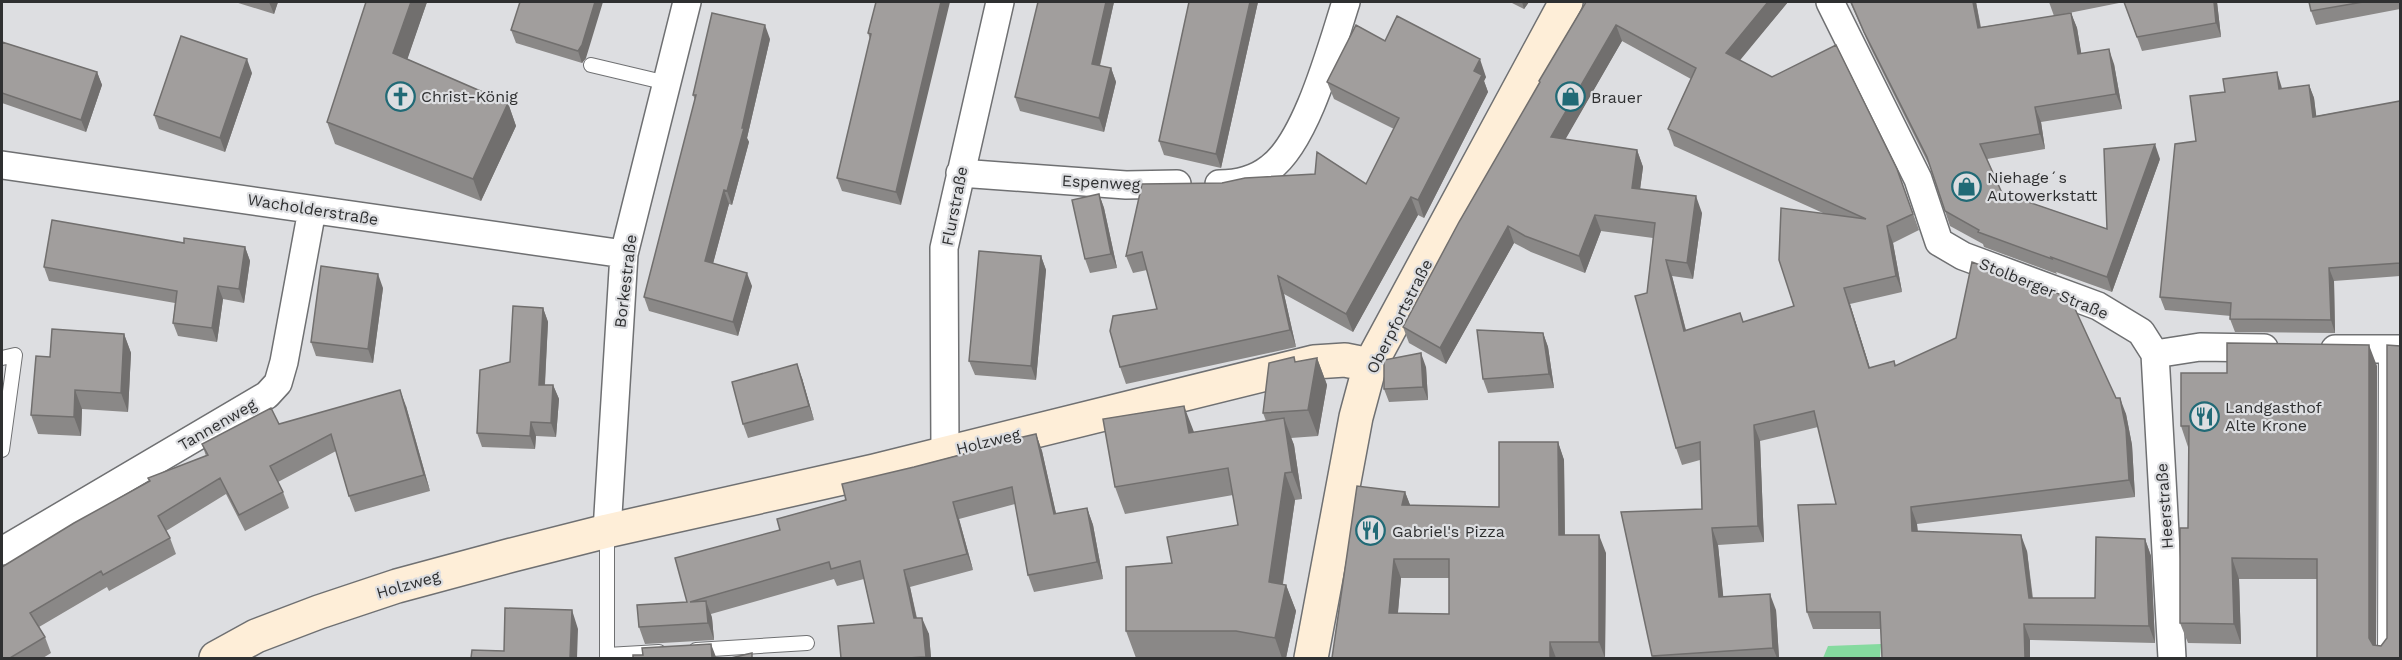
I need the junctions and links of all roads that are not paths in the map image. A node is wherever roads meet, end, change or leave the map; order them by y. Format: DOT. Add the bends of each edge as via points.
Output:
graph roads {
  1 [pos="687,2"];
  2 [pos="1000,2"];
  3 [pos="1346,2"];
  4 [pos="1566,2"];
  5 [pos="1830,2"];
  6 [pos="591,65"];
  7 [pos="667,83"];
  8 [pos="2,165"];
  9 [pos="960,172"];
  10 [pos="312,210"];
  11 [pos="624,254"];
  12 [pos="2393,349"];
  13 [pos="2155,354"];
  14 [pos="2,358"];
  15 [pos="1370,365"];
  16 [pos="2,450"];
  17 [pos="945,452"];
  18 [pos="607,531"];
  19 [pos="2,551"];
  20 [pos="807,644"];
  21 [pos="607,657"];
  22 [pos="216,658"];
  23 [pos="1311,658"];
  24 [pos="2172,658"];
  25 [pos="2385,658"];
  1 -- 7 [label="street, Borkestraße"];
  2 -- 9 [label="street, Flurstraße"];
  3 -- 9 [label="street, Espenweg" via="1323,77 1300,127 1272,167 1255,177 1235,184 1126,185"];
  4 -- 15 [label="main road, Oberpfortstraße"];
  5 -- 13 [label="street, Stolberger Straße" via="1918,179 1940,243 1963,256 2098,306 2141,332"];
  6 -- 7 [label="lane"];
  7 -- 11 [label="street, Borkestraße"];
  8 -- 10 [label="street, Wacholderstraße"];
  9 -- 17 [label="street, Flurstraße" via="945,248"];
  10 -- 11 [label="street, Wacholderstraße"];
  10 -- 19 [label="street, Tannenweg" via="278,383 267,395"];
  11 -- 18 [label="street, Borkestraße"];
  12 -- 13 [label="street" via="2200,347"];
  12 -- 25 [label="lane"];
  13 -- 24 [label="street, Heerstraße"];
  14 -- 16 [label="lane" via="15,355"];
  15 -- 17 [label="main road, Holzweg" via="1345,360 1314,362"];
  15 -- 23 [label="main road, Oberpfortstraße" via="1356,417"];
  17 -- 18 [label="main road, Holzweg"];
  18 -- 21 [label="lane"];
  18 -- 22 [label="main road, Holzweg" via="397,586 256,636"];
  20 -- 21 [label="lane"];
}
